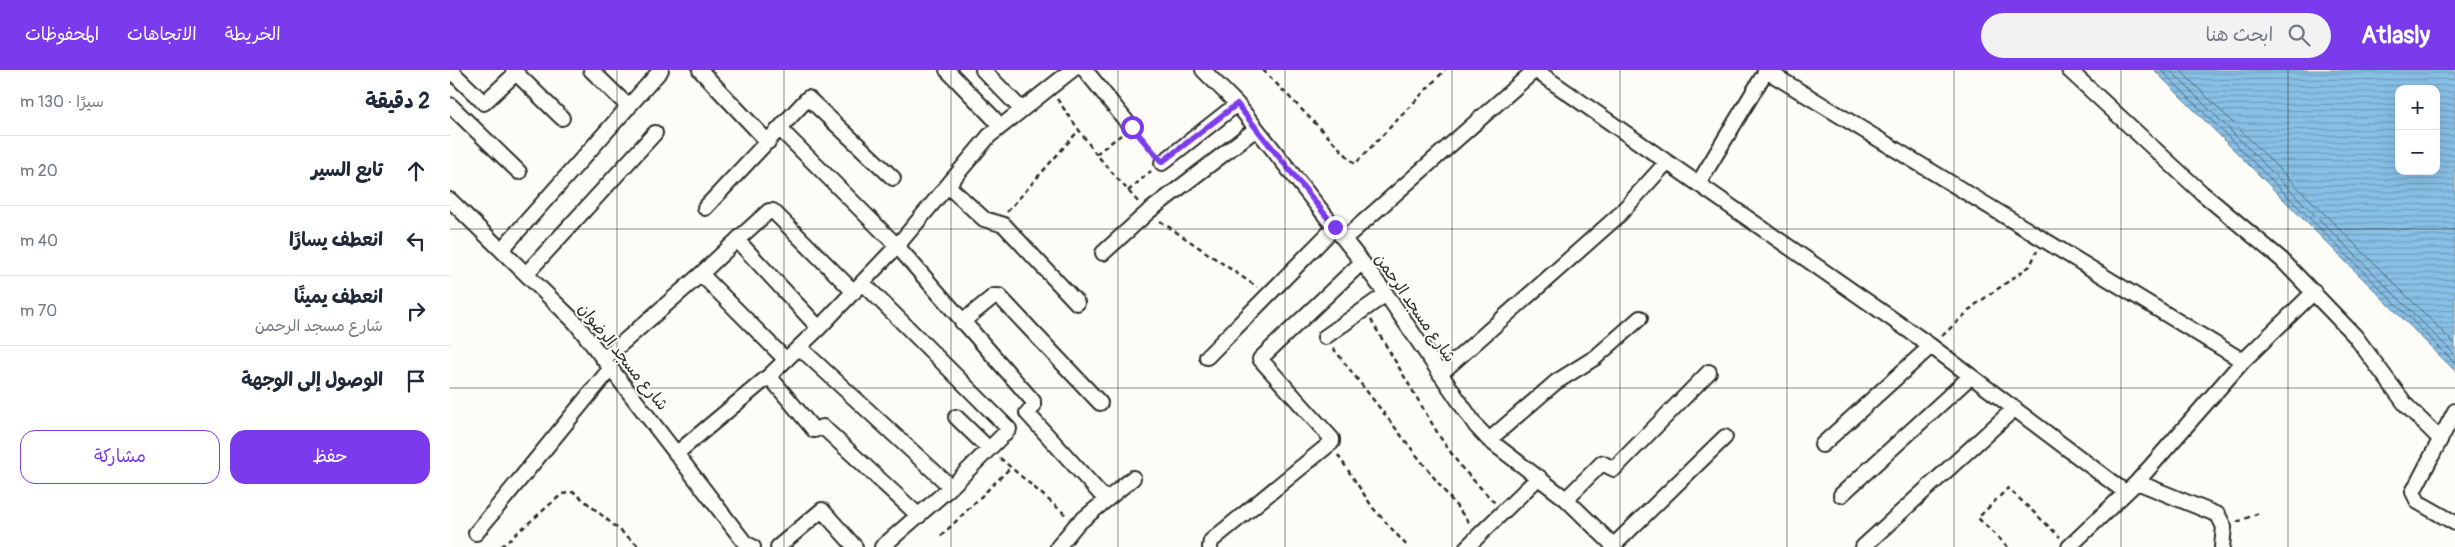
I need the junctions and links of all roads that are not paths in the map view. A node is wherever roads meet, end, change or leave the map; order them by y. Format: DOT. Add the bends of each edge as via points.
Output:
graph roads {
  1 [pos="450,70"];
  2 [pos="591,70"];
  3 [pos="661,70"];
  4 [pos="700,70"];
  5 [pos="947,70"];
  6 [pos="983,70"];
  7 [pos="1085,70"];
  8 [pos="1203,70"];
  9 [pos="1535,70"];
  10 [pos="1766,70"];
  11 [pos="2069,70"];
  12 [pos="515,72"];
  13 [pos="1065,72"];
  14 [pos="1237,104"];
  15 [pos="450,105"];
  16 [pos="629,107"];
  17 [pos="1020,109"];
  18 [pos="562,118"];
  19 [pos="1001,126"];
  20 [pos="1132,127"];
  21 [pos="780,129"];
  22 [pos="1256,129"];
  23 [pos="656,133"];
  24 [pos="768,142"];
  25 [pos="1162,162"];
  26 [pos="1666,163"];
  27 [pos="519,172"];
  28 [pos="893,178"];
  29 [pos="1698,184"];
  30 [pos="948,188"];
  31 [pos="450,200"];
  32 [pos="705,208"];
  33 [pos="1335,227"];
  34 [pos="1344,239"];
  35 [pos="737,240"];
  36 [pos="897,246"];
  37 [pos="502,250"];
  38 [pos="1103,253"];
  39 [pos="1362,262"];
  40 [pos="526,274"];
  41 [pos="701,274"];
  42 [pos="858,287"];
  43 [pos="2314,292"];
  44 [pos="1386,294"];
  45 [pos="1077,303"];
  46 [pos="1640,318"];
  47 [pos="962,322"];
  48 [pos="819,328"];
  49 [pos="1325,337"];
  50 [pos="1930,346"];
  51 [pos="799,347"];
  52 [pos="1207,356"];
  53 [pos="786,360"];
  54 [pos="2243,361"];
  55 [pos="607,363"];
  56 [pos="1709,372"];
  57 [pos="1440,374"];
  58 [pos="769,376"];
  59 [pos="1971,376"];
  60 [pos="1100,403"];
  61 [pos="2015,408"];
  62 [pos="2455,411"];
  63 [pos="1027,413"];
  64 [pos="956,418"];
  65 [pos="1009,429"];
  66 [pos="1725,437"];
  67 [pos="2440,439"];
  68 [pos="1489,440"];
  69 [pos="1822,445"];
  70 [pos="989,449"];
  71 [pos="677,452"];
  72 [pos="1539,477"];
  73 [pos="1133,478"];
  74 [pos="2137,482"];
  75 [pos="951,487"];
  76 [pos="2125,492"];
  77 [pos="1840,494"];
  78 [pos="1566,499"];
  79 [pos="1106,500"];
  80 [pos="919,516"];
  81 [pos="2455,523"];
  82 [pos="476,533"];
  83 [pos="753,547"];
  84 [pos="778,547"];
  85 [pos="854,547"];
  86 [pos="882,547"];
  87 [pos="1058,547"];
  88 [pos="1210,547"];
  89 [pos="1467,547"];
  90 [pos="1614,547"];
  91 [pos="1863,547"];
  92 [pos="2069,547"];
  93 [pos="2222,547"];
  1 -- 12 [label="street" via="484,103"];
  2 -- 16 [label="street"];
  3 -- 16 [label="street"];
  4 -- 24 [label="street"];
  5 -- 19 [label="street"];
  6 -- 17 [label="street"];
  7 -- 20 [label="street"];
  8 -- 14 [label="street, شارع مسجد الرحمن"];
  9 -- 26 [label="street"];
  9 -- 34 [label="street"];
  10 -- 29 [label="street"];
  10 -- 54 [label="street"];
  11 -- 43 [label="street"];
  12 -- 18 [label="street"];
  13 -- 17 [label="street"];
  14 -- 22 [label="street, شارع مسجد الرحمن"];
  14 -- 25 [label="street"];
  15 -- 27 [label="street"];
  16 -- 37 [label="street"];
  17 -- 19 [label="street"];
  19 -- 30 [label="street" via="972,154"];
  21 -- 24 [label="street"];
  21 -- 28 [label="street" via="807,99 811,99"];
  21 -- 36 [label="street"];
  22 -- 33 [label="street, شارع مسجد الرحمن"];
  22 -- 38 [label="street" via="1148,212"];
  23 -- 40 [label="street"];
  24 -- 32 [label="street"];
  26 -- 29 [label="street"];
  26 -- 57 [label="street" via="1618,216"];
  29 -- 50 [label="street"];
  30 -- 36 [label="street"];
  30 -- 45 [label="street" via="984,219 1008,228"];
  31 -- 37 [label="street, شارع مسجد الرضوان"];
  33 -- 34 [label="street, شارع مسجد الرحمن"];
  33 -- 52 [label="street"];
  34 -- 39 [label="street, شارع مسجد الرحمن"];
  35 -- 41 [label="street"];
  35 -- 42 [label="street" via="769,211 774,211"];
  35 -- 48 [label="street"];
  36 -- 42 [label="street"];
  36 -- 47 [label="street"];
  37 -- 40 [label="street, شارع مسجد الرضوان"];
  39 -- 44 [label="street, شارع مسجد الرحمن"];
  39 -- 88 [label="street" via="1260,359 1332,439 1331,443 1212,541"];
  40 -- 55 [label="street, شارع مسجد الرضوان" via="575,322"];
  41 -- 53 [label="street"];
  41 -- 55 [label="street"];
  42 -- 48 [label="street"];
  42 -- 65 [label="street"];
  43 -- 54 [label="street"];
  43 -- 67 [label="street" via="2355,336 2406,405"];
  44 -- 49 [label="street"];
  44 -- 57 [label="street, شارع مسجد الرحمن"];
  46 -- 68 [label="street" via="1596,357 1556,382"];
  47 -- 60 [label="street" via="994,296 999,296"];
  47 -- 63 [label="street" via="1033,401 1034,405"];
  48 -- 51 [label="street"];
  50 -- 59 [label="street"];
  50 -- 69 [label="street"];
  51 -- 53 [label="street"];
  51 -- 75 [label="street"];
  53 -- 58 [label="street"];
  54 -- 74 [label="street"];
  55 -- 71 [label="street, شارع مسجد الرضوان"];
  55 -- 82 [label="street"];
  56 -- 78 [label="street" via="1614,469 1602,463"];
  57 -- 68 [label="street, شارع مسجد الرحمن" via="1464,412"];
  58 -- 71 [label="street"];
  58 -- 80 [label="street" via="814,430 823,427"];
  59 -- 61 [label="street"];
  59 -- 77 [label="street"];
  61 -- 76 [label="street"];
  61 -- 91 [label="street"];
  62 -- 67 [label="street"];
  63 -- 65 [label="street"];
  63 -- 79 [label="street"];
  64 -- 70 [label="street"];
  65 -- 70 [label="street"];
  66 -- 90 [label="street"];
  67 -- 81 [label="street" via="2413,492 2418,502"];
  68 -- 72 [label="street, شارع مسجد الرحمن"];
  70 -- 75 [label="street"];
  71 -- 83 [label="street, شارع مسجد الرضوان" via="745,543"];
  72 -- 78 [label="street, شارع مسجد الرحمن"];
  72 -- 89 [label="street"];
  73 -- 79 [label="street"];
  74 -- 76 [label="street"];
  74 -- 93 [label="street" via="2218,515 2224,526"];
  75 -- 80 [label="street"];
  76 -- 92 [label="street"];
  78 -- 90 [label="street, شارع مسجد الرحمن"];
  79 -- 87 [label="street" via="1076,524"];
  80 -- 86 [label="street"];
  84 -- 85 [label="street" via="822,510"];
}
